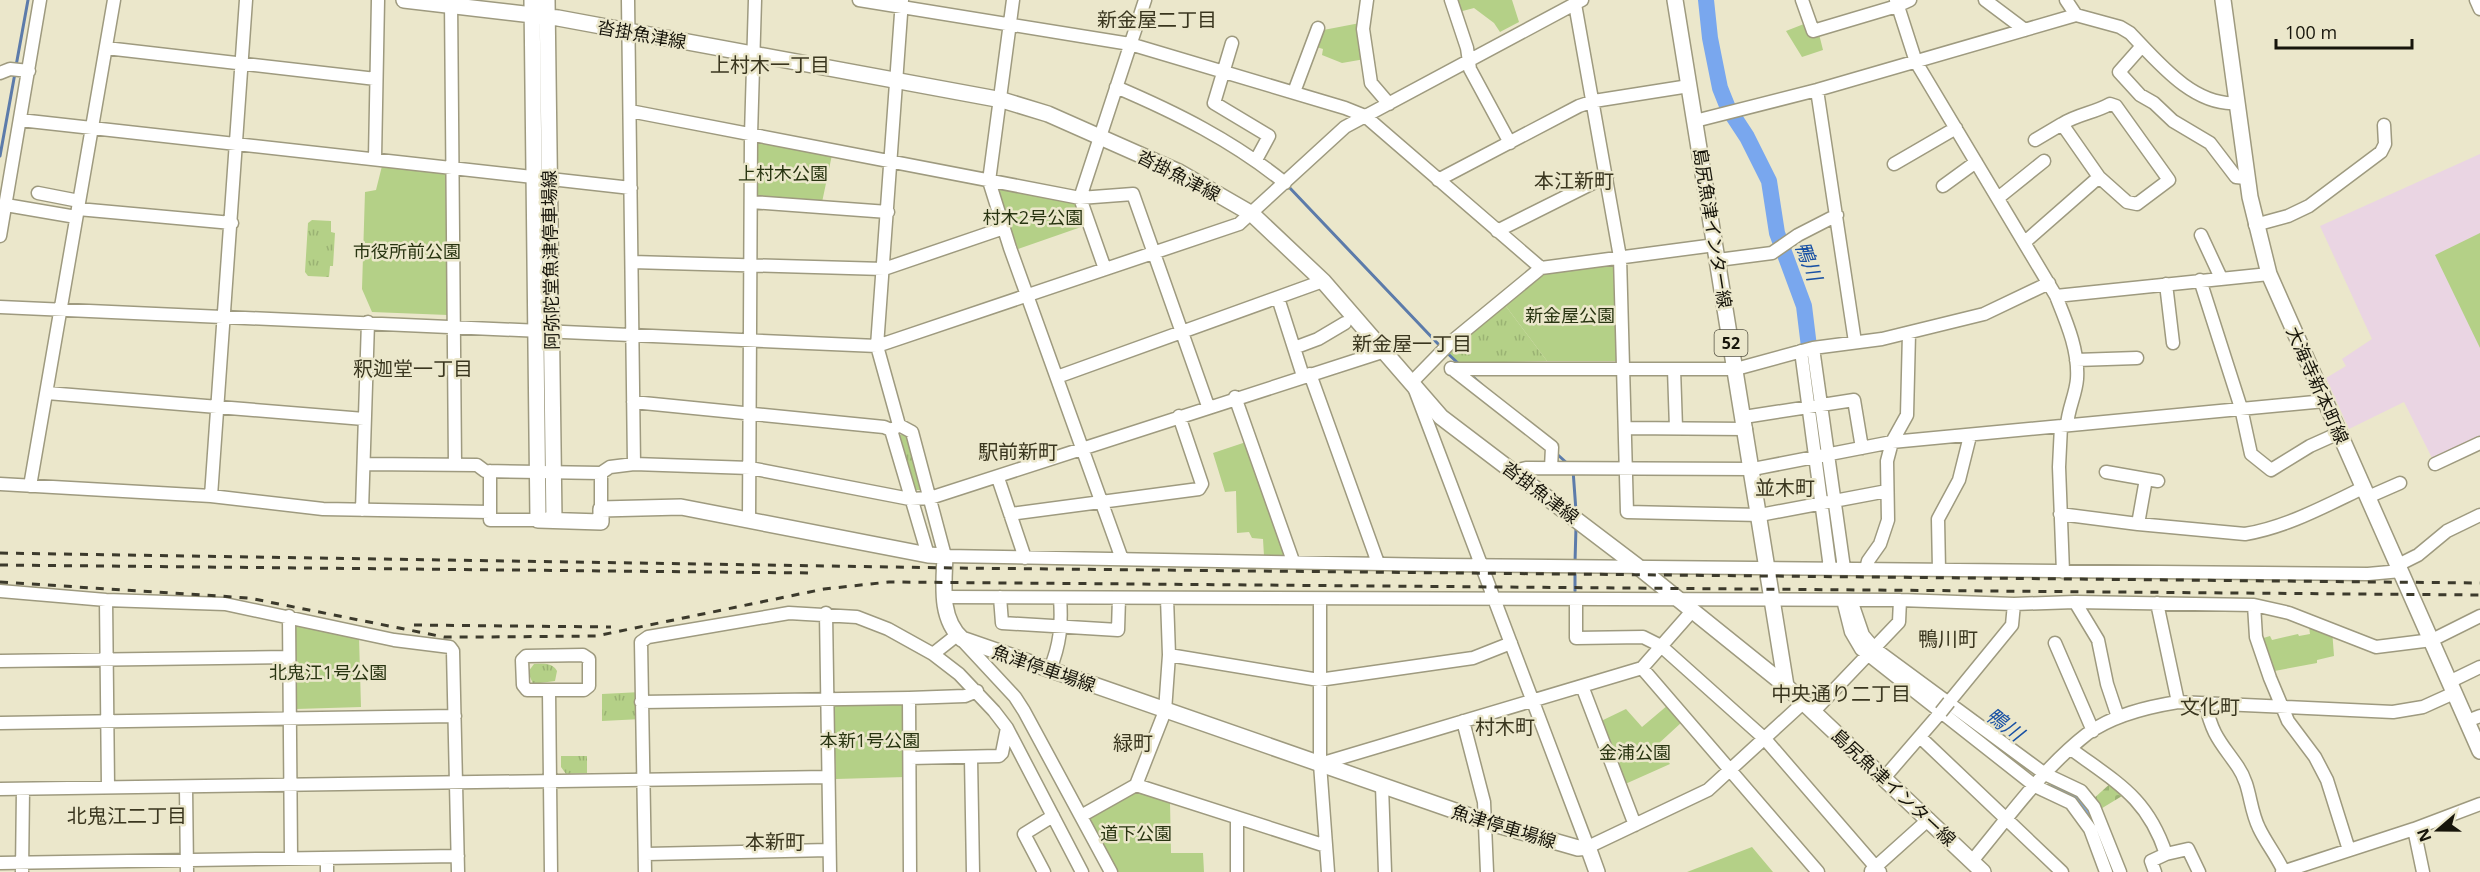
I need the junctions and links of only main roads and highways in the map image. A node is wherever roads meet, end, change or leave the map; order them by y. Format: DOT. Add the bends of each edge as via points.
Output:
graph roads {
  1 [pos="404,0"];
  2 [pos="546,0"];
  3 [pos="1675,0"];
  4 [pos="2223,0"];
  5 [pos="452,3"];
  6 [pos="537,10"];
  7 [pos="544,330"];
  8 [pos="554,520"];
  9 [pos="1786,686"];
  10 [pos="2473,718"];
  11 [pos="2480,751"];
  12 [pos="1978,867"];
  13 [pos="1598,872"];
  1 -- 5 [label="main road, 沓掛魚津線"];
  2 -- 6 [label="main road, 阿弥陀堂魚津停車場線"];
  3 -- 9 [label="main road, 島尻魚津インター線 / 52"];
  4 -- 10 [label="main road, 大海寺新本町線" via="2246,178 2269,274 2452,687"];
  5 -- 6 [label="main road, 沓掛魚津線"];
  6 -- 7 [label="main road, 阿弥陀堂魚津停車場線"];
  6 -- 9 [label="main road, 沓掛魚津線" via="629,31 1002,100 1048,114 1179,172 1252,214 1323,281 1441,417 1679,598"];
  7 -- 8 [label="main road, 阿弥陀堂魚津停車場線"];
  7 -- 8 [label="main road, 阿弥陀堂魚津停車場線" via="537,520"];
  8 -- 13 [label="main road, 魚津停車場線" via="601,522 601,509 681,507 945,556 947,616 959,637 1487,822 1578,849 1588,847"];
  9 -- 12 [label="main road, 島尻魚津インター線"];
  10 -- 11 [label="main road, 大海寺新本町線"];
}
